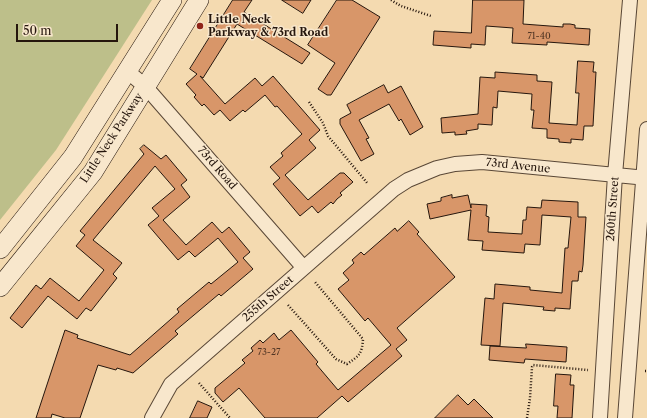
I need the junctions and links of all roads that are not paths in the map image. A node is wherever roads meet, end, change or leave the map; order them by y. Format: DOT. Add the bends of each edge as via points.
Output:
graph roads {
  1 [pos="172,0"];
  2 [pos="199,0"];
  3 [pos="630,0"];
  4 [pos="128,71"];
  5 [pos="145,86"];
  6 [pos="647,129"];
  7 [pos="615,175"];
  8 [pos="645,178"];
  9 [pos="394,189"];
  10 [pos="0,249"];
  11 [pos="303,267"];
  12 [pos="0,287"];
  13 [pos="152,418"];
  14 [pos="600,418"];
  15 [pos="625,418"];
  1 -- 4 [label="main road, Little Neck Parkway"];
  2 -- 5 [label="main road, Little Neck Parkway"];
  3 -- 7 [label="street, 260th Street"];
  4 -- 5 [label="street, 73rd Road"];
  4 -- 10 [label="main road, Little Neck Parkway" via="73,157"];
  5 -- 11 [label="street, 73rd Road"];
  5 -- 12 [label="main road, Little Neck Parkway" via="93,172"];
  6 -- 8 [label="street"];
  7 -- 8 [label="street, 73rd Avenue"];
  7 -- 9 [label="street, 73rd Avenue" via="482,162 437,168"];
  7 -- 14 [label="street, 260th Street"];
  8 -- 15 [label="street"];
  9 -- 11 [label="street, 255th Street"];
  11 -- 13 [label="street, 255th Street" via="171,384"];
}
